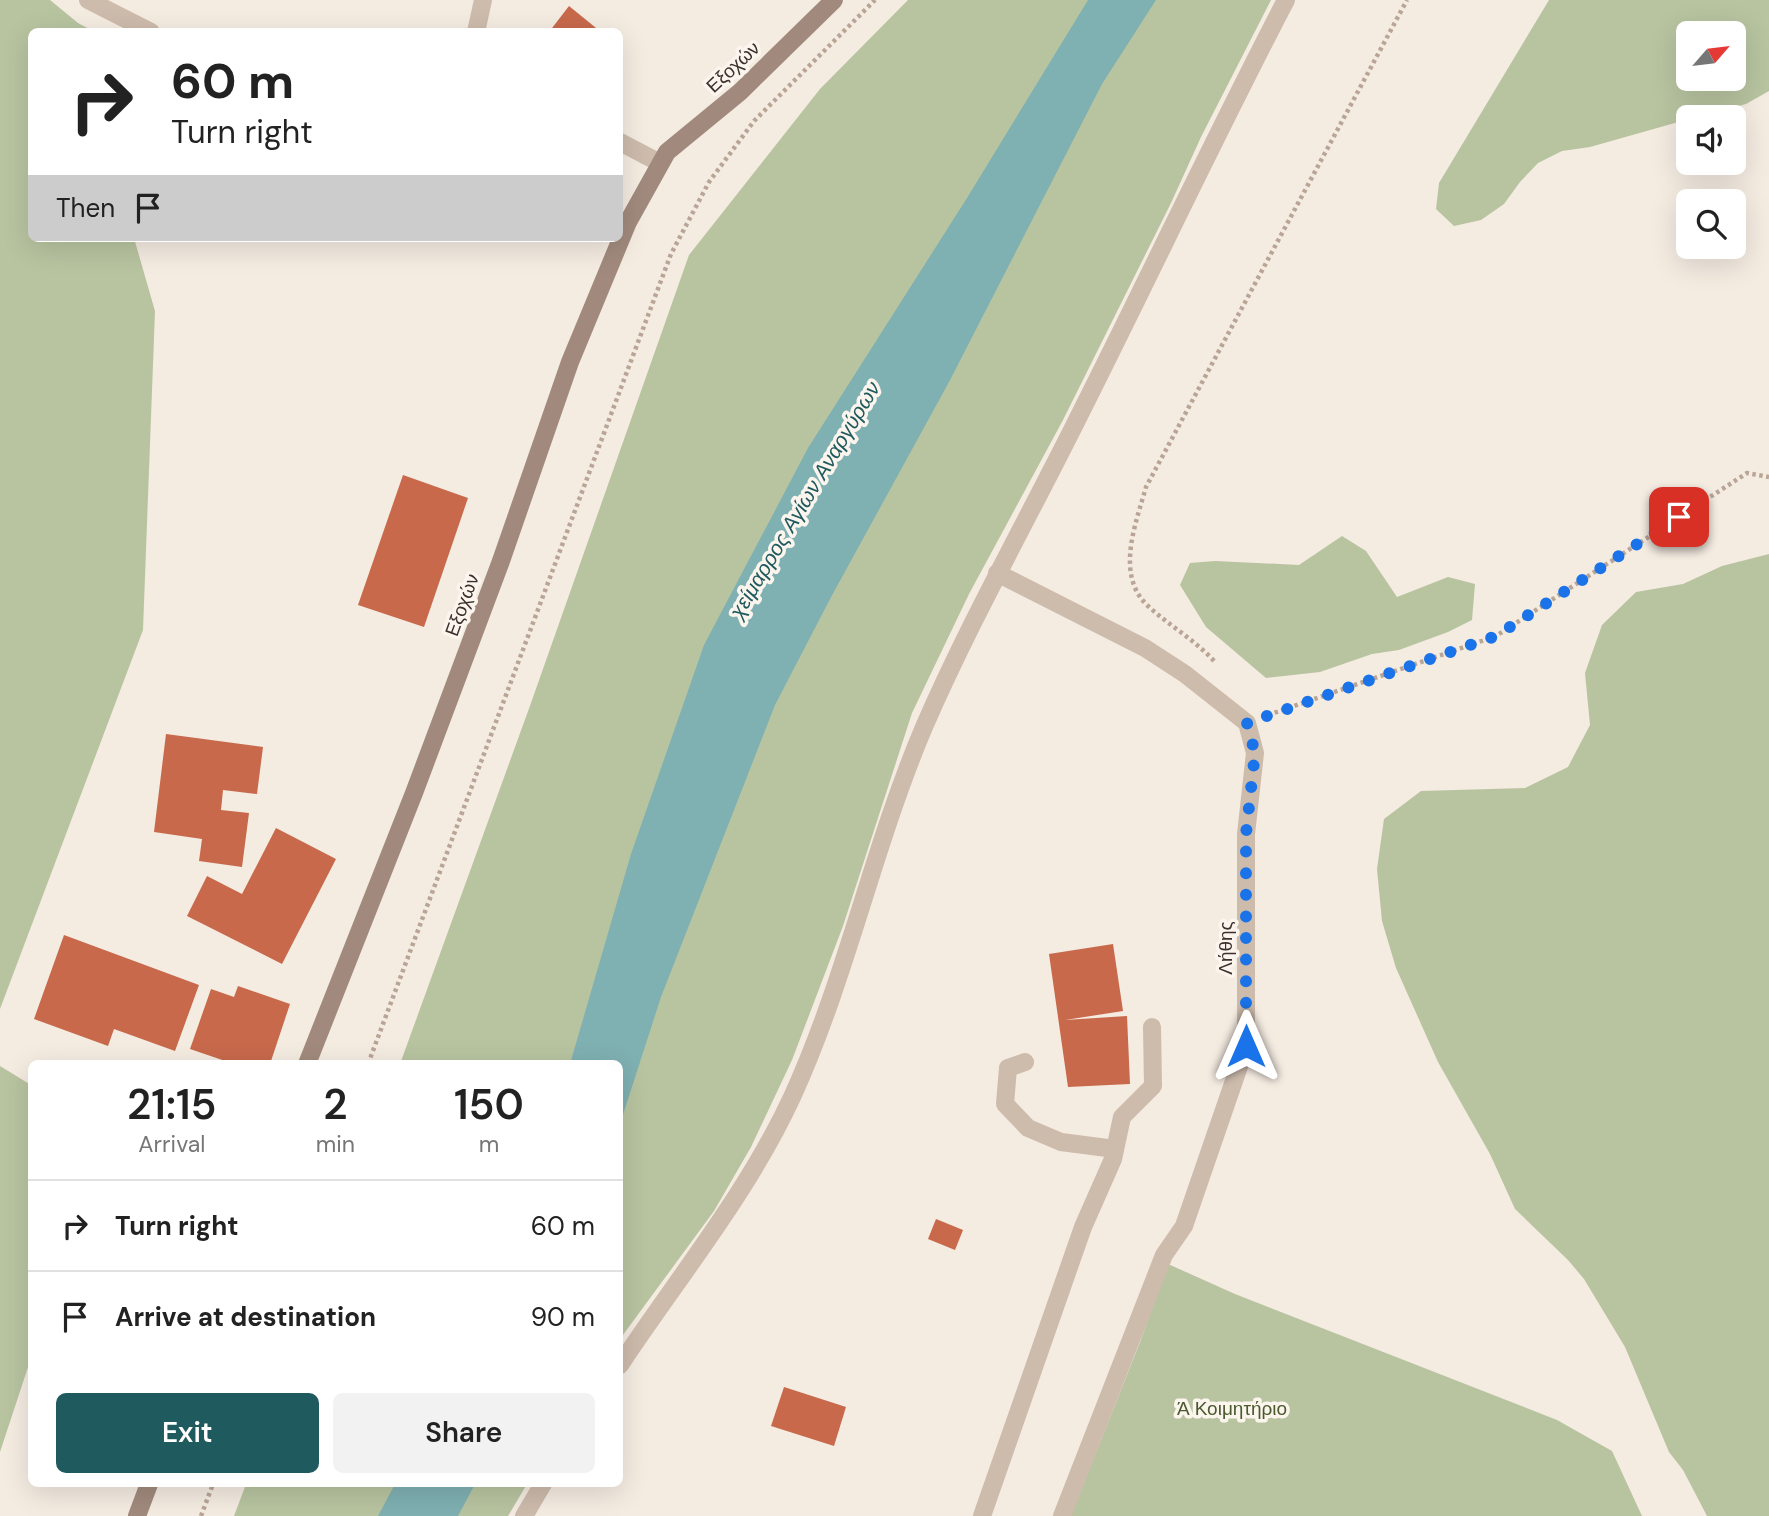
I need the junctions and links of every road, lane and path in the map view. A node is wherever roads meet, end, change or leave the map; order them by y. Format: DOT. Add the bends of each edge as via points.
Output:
graph roads {
  1 [pos="88,0"];
  2 [pos="483,0"];
  3 [pos="834,0"];
  4 [pos="875,0"];
  5 [pos="1286,0"];
  6 [pos="1407,0"];
  7 [pos="143,28"];
  8 [pos="477,28"];
  9 [pos="623,144"];
  10 [pos="660,163"];
  11 [pos="623,234"];
  12 [pos="620,242"];
  13 [pos="1769,477"];
  14 [pos="997,573"];
  15 [pos="1219,666"];
  16 [pos="1247,723"];
  17 [pos="1152,1027"];
  18 [pos="309,1060"];
  19 [pos="369,1060"];
  20 [pos="1025,1062"];
  21 [pos="1115,1149"];
  22 [pos="623,1361"];
  23 [pos="148,1487"];
  24 [pos="212,1487"];
  25 [pos="541,1487"];
  26 [pos="137,1516"];
  27 [pos="201,1516"];
  28 [pos="524,1516"];
  29 [pos="982,1516"];
  30 [pos="1062,1516"];
  1 -- 7 [label="street"];
  2 -- 8 [label="street"];
  3 -- 10 [label="main road, Εξοχών"];
  4 -- 19 [label="path" via="754,121 709,182 671,254"];
  5 -- 14 [label="street"];
  6 -- 15 [label="path" via="1146,487 1129,567 1133,583 1148,606"];
  9 -- 10 [label="street"];
  10 -- 11 [label="main road, Εξοχών"];
  12 -- 18 [label="main road, Εξοχών" via="570,362 414,793"];
  13 -- 16 [label="path" via="1747,473 1496,636"];
  14 -- 16 [label="street" via="1145,648"];
  14 -- 22 [label="street" via="924,729 821,1026 782,1118 734,1203"];
  16 -- 30 [label="street, Λήθης" via="1255,753 1246,834 1246,1046 1184,1226 1164,1255"];
  17 -- 21 [label="street" via="1153,1086 1122,1117"];
  20 -- 21 [label="street" via="1008,1068 1005,1104 1028,1128 1061,1142"];
  21 -- 29 [label="street" via="1083,1227"];
  23 -- 26 [label="main road"];
  24 -- 27 [label="path"];
  25 -- 28 [label="street"];
}
